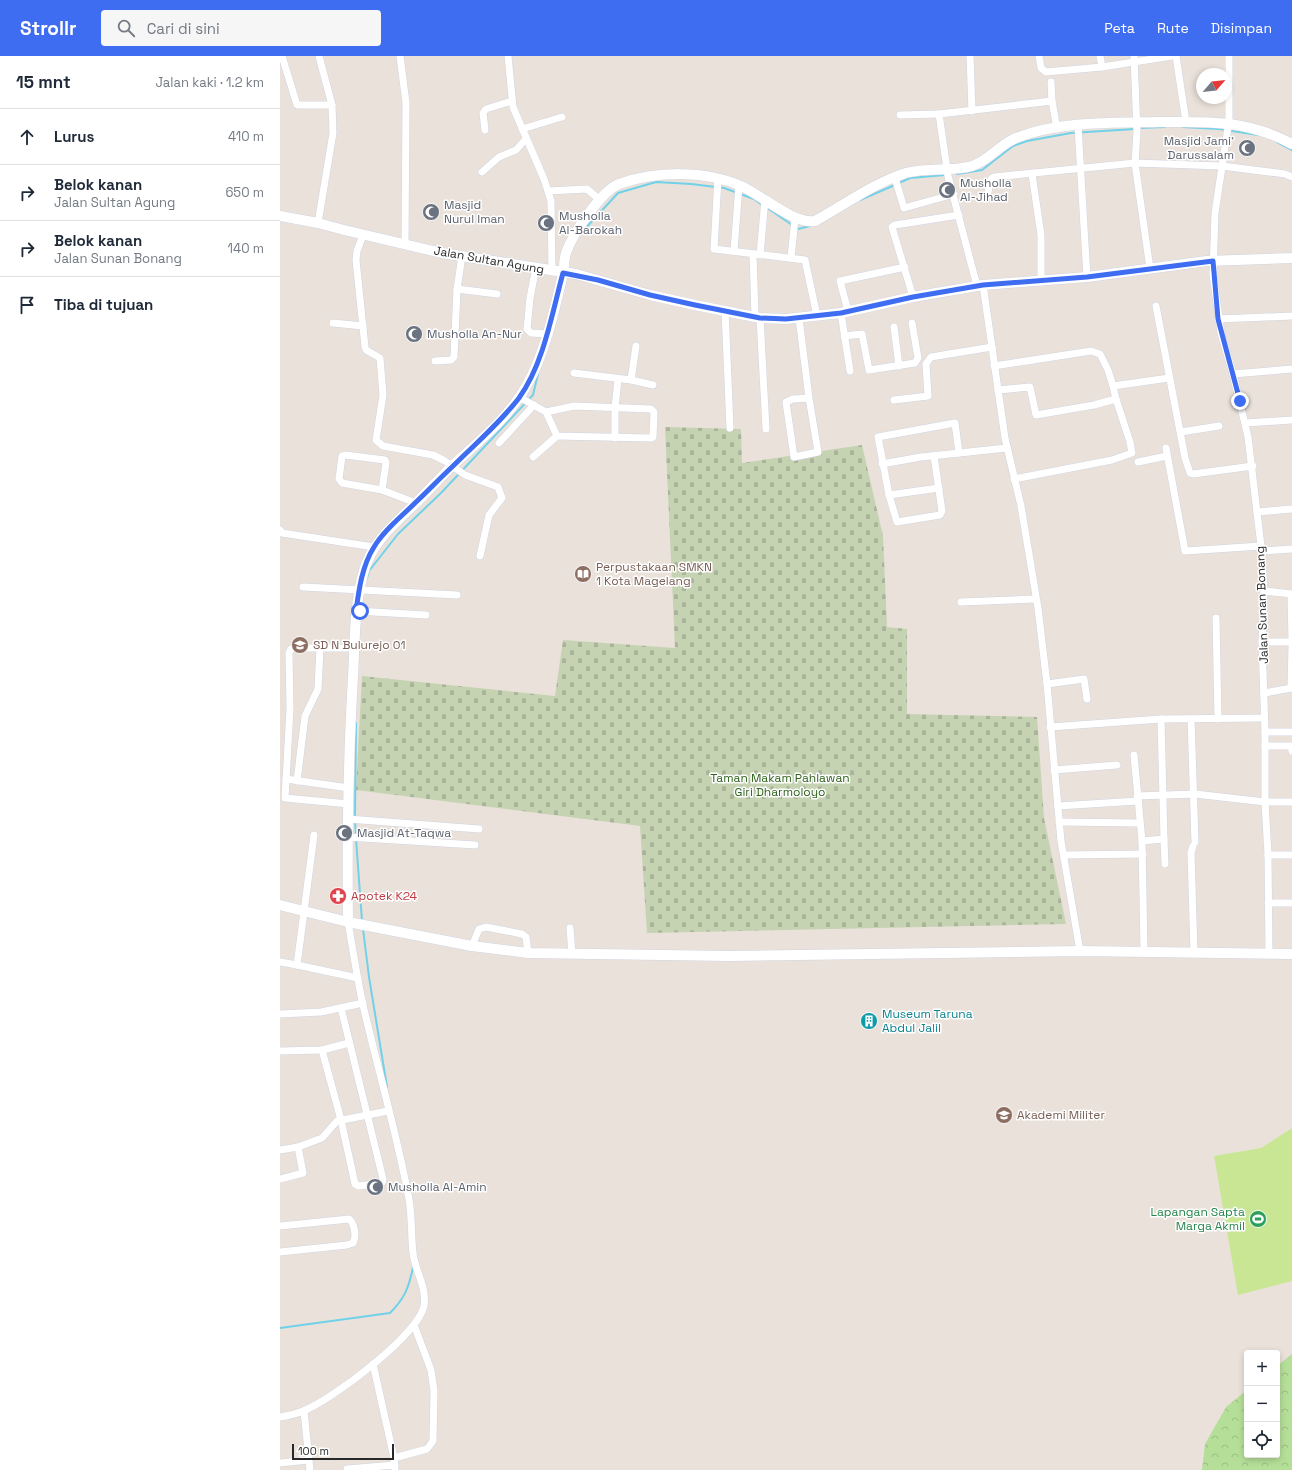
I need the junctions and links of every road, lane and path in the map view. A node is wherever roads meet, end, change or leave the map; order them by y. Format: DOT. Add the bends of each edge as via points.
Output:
graph roads {
  1 [pos="282,56"];
  2 [pos="319,56"];
  3 [pos="400,56"];
  4 [pos="508,56"];
  5 [pos="970,56"];
  6 [pos="1039,56"];
  7 [pos="1100,56"];
  8 [pos="1172,56"];
  9 [pos="1176,56"];
  10 [pos="1229,56"];
  11 [pos="1135,59"];
  12 [pos="1102,67"];
  13 [pos="1051,82"];
  14 [pos="512,101"];
  15 [pos="1052,101"];
  16 [pos="332,105"];
  17 [pos="972,111"];
  18 [pos="939,114"];
  19 [pos="900,115"];
  20 [pos="562,117"];
  21 [pos="1186,122"];
  22 [pos="1137,127"];
  23 [pos="1228,128"];
  24 [pos="522,129"];
  25 [pos="1058,129"];
  26 [pos="485,130"];
  27 [pos="1079,130"];
  28 [pos="526,139"];
  29 [pos="1292,144"];
  30 [pos="1135,163"];
  31 [pos="1222,166"];
  32 [pos="1081,168"];
  33 [pos="482,172"];
  34 [pos="947,172"];
  35 [pos="1032,174"];
  36 [pos="1292,177"];
  37 [pos="718,178"];
  38 [pos="895,178"];
  39 [pos="739,185"];
  40 [pos="548,191"];
  41 [pos="988,192"];
  42 [pos="954,194"];
  43 [pos="765,199"];
  44 [pos="600,200"];
  45 [pos="959,215"];
  46 [pos="280,216"];
  47 [pos="795,219"];
  48 [pos="318,223"];
  49 [pos="363,234"];
  50 [pos="405,245"];
  51 [pos="734,251"];
  52 [pos="756,254"];
  53 [pos="462,256"];
  54 [pos="791,257"];
  55 [pos="1292,258"];
  56 [pos="1213,261"];
  57 [pos="536,267"];
  58 [pos="905,267"];
  59 [pos="1150,269"];
  60 [pos="552,271"];
  61 [pos="569,273"];
  62 [pos="1087,277"];
  63 [pos="1041,279"];
  64 [pos="980,286"];
  65 [pos="457,289"];
  66 [pos="498,294"];
  67 [pos="913,297"];
  68 [pos="1156,306"];
  69 [pos="725,310"];
  70 [pos="845,312"];
  71 [pos="817,316"];
  72 [pos="1292,316"];
  73 [pos="757,317"];
  74 [pos="799,318"];
  75 [pos="1218,319"];
  76 [pos="333,323"];
  77 [pos="912,323"];
  78 [pos="363,326"];
  79 [pos="894,327"];
  80 [pos="548,334"];
  81 [pos="844,336"];
  82 [pos="636,346"];
  83 [pos="992,347"];
  84 [pos="435,361"];
  85 [pos="899,366"];
  86 [pos="994,366"];
  87 [pos="1292,369"];
  88 [pos="850,371"];
  89 [pos="574,373"];
  90 [pos="1233,374"];
  91 [pos="1169,378"];
  92 [pos="618,379"];
  93 [pos="631,380"];
  94 [pos="653,385"];
  95 [pos="1113,386"];
  96 [pos="998,390"];
  97 [pos="809,398"];
  98 [pos="523,399"];
  99 [pos="1116,399"];
  100 [pos="894,400"];
  101 [pos="534,405"];
  102 [pos="615,408"];
  103 [pos="546,412"];
  104 [pos="1292,420"];
  105 [pos="1246,423"];
  106 [pos="1219,426"];
  107 [pos="730,428"];
  108 [pos="766,429"];
  109 [pos="1181,432"];
  110 [pos="558,436"];
  111 [pos="614,438"];
  112 [pos="499,443"];
  113 [pos="1007,448"];
  114 [pos="1166,448"];
  115 [pos="959,453"];
  116 [pos="934,456"];
  117 [pos="1167,456"];
  118 [pos="533,457"];
  119 [pos="1138,462"];
  120 [pos="882,464"];
  121 [pos="1253,466"];
  122 [pos="456,469"];
  123 [pos="1014,479"];
  124 [pos="939,488"];
  125 [pos="382,490"];
  126 [pos="889,495"];
  127 [pos="416,503"];
  128 [pos="1292,509"];
  129 [pos="1257,512"];
  130 [pos="280,530"];
  131 [pos="374,547"];
  132 [pos="1261,548"];
  133 [pos="1292,549"];
  134 [pos="480,556"];
  135 [pos="303,587"];
  136 [pos="364,591"];
  137 [pos="1264,591"];
  138 [pos="1291,594"];
  139 [pos="457,596"];
  140 [pos="1036,599"];
  141 [pos="961,602"];
  142 [pos="358,611"];
  143 [pos="426,615"];
  144 [pos="1216,618"];
  145 [pos="1292,641"];
  146 [pos="1262,642"];
  147 [pos="1292,646"];
  148 [pos="320,648"];
  149 [pos="355,648"];
  150 [pos="1047,684"];
  151 [pos="1292,688"];
  152 [pos="1264,693"];
  153 [pos="1086,699"];
  154 [pos="1161,718"];
  155 [pos="1264,718"];
  156 [pos="1218,719"];
  157 [pos="1191,720"];
  158 [pos="1050,727"];
  159 [pos="1265,732"];
  160 [pos="1292,732"];
  161 [pos="1265,746"];
  162 [pos="1292,751"];
  163 [pos="1134,755"];
  164 [pos="1118,765"];
  165 [pos="1054,770"];
  166 [pos="286,779"];
  167 [pos="297,781"];
  168 [pos="349,788"];
  169 [pos="1195,794"];
  170 [pos="1163,796"];
  171 [pos="1137,799"];
  172 [pos="1264,802"];
  173 [pos="1292,802"];
  174 [pos="349,804"];
  175 [pos="1058,806"];
  176 [pos="352,819"];
  177 [pos="1059,822"];
  178 [pos="1140,823"];
  179 [pos="479,829"];
  180 [pos="314,835"];
  181 [pos="353,837"];
  182 [pos="1164,839"];
  183 [pos="1142,842"];
  184 [pos="475,845"];
  185 [pos="1142,854"];
  186 [pos="1064,855"];
  187 [pos="1268,855"];
  188 [pos="1292,855"];
  189 [pos="1165,864"];
  190 [pos="1268,903"];
  191 [pos="1292,903"];
  192 [pos="280,905"];
  193 [pos="305,911"];
  194 [pos="354,923"];
  195 [pos="570,928"];
  196 [pos="472,946"];
  197 [pos="1080,951"];
  198 [pos="1144,952"];
  199 [pos="528,953"];
  200 [pos="1194,953"];
  201 [pos="1269,953"];
  202 [pos="572,954"];
  203 [pos="1292,954"];
  204 [pos="280,962"];
  205 [pos="297,965"];
  206 [pos="358,978"];
  207 [pos="363,1004"];
  208 [pos="341,1008"];
  209 [pos="280,1014"];
  210 [pos="349,1042"];
  211 [pos="322,1050"];
  212 [pos="280,1051"];
  213 [pos="388,1111"];
  214 [pos="368,1115"];
  215 [pos="341,1120"];
  216 [pos="298,1147"];
  217 [pos="280,1150"];
  218 [pos="280,1179"];
  219 [pos="280,1226"];
  220 [pos="280,1252"];
  221 [pos="414,1325"];
  222 [pos="373,1364"];
  223 [pos="304,1411"];
  224 [pos="280,1417"];
  225 [pos="308,1460"];
  226 [pos="280,1463"];
  227 [pos="395,1464"];
  228 [pos="347,1468"];
  229 [pos="310,1470"];
  1 -- 16 [label="street" via="297,106"];
  2 -- 16 [label="street"];
  3 -- 50 [label="street" via="406,103"];
  4 -- 14 [label="street"];
  5 -- 17 [label="street"];
  6 -- 12 [label="street" via="1041,68 1046,72"];
  7 -- 12 [label="street"];
  8 -- 11 [label="street"];
  9 -- 21 [label="street"];
  10 -- 23 [label="street, Jalan Sunan Bonang"];
  11 -- 12 [label="street"];
  11 -- 22 [label="street"];
  13 -- 15 [label="street"];
  14 -- 24 [label="street"];
  14 -- 26 [label="street" via="486,109 483,113"];
  15 -- 17 [label="street"];
  15 -- 25 [label="street"];
  16 -- 48 [label="street" via="333,133"];
  17 -- 18 [label="street"];
  18 -- 19 [label="street"];
  18 -- 34 [label="street"];
  20 -- 24 [label="street"];
  21 -- 22 [label="main road"];
  21 -- 23 [label="main road"];
  22 -- 27 [label="main road"];
  22 -- 30 [label="street"];
  23 -- 29 [label="main road" via="1266,132"];
  23 -- 31 [label="street, Jalan Sunan Bonang"];
  24 -- 28 [label="street"];
  25 -- 27 [label="main road"];
  25 -- 34 [label="main road" via="1014,139 974,165"];
  27 -- 32 [label="street"];
  28 -- 33 [label="street" via="517,149 499,157"];
  28 -- 40 [label="street"];
  30 -- 31 [label="street"];
  30 -- 32 [label="street"];
  30 -- 59 [label="street"];
  31 -- 36 [label="street"];
  31 -- 56 [label="street, Jalan Sunan Bonang" via="1215,213"];
  32 -- 35 [label="street"];
  32 -- 62 [label="street"];
  34 -- 38 [label="main road" via="908,173"];
  34 -- 42 [label="street"];
  35 -- 41 [label="street" via="992,178"];
  35 -- 63 [label="street" via="1041,235"];
  37 -- 39 [label="main road"];
  37 -- 44 [label="main road" via="648,177 616,185"];
  37 -- 51 [label="street" via="713,248"];
  38 -- 42 [label="street" via="904,208"];
  38 -- 47 [label="main road" via="815,221 803,222"];
  39 -- 43 [label="main road"];
  39 -- 51 [label="street"];
  40 -- 44 [label="street" via="587,189"];
  40 -- 60 [label="street" via="551,201"];
  42 -- 45 [label="street"];
  43 -- 47 [label="main road"];
  43 -- 52 [label="street"];
  44 -- 61 [label="main road" via="570,244 566,255"];
  45 -- 58 [label="street" via="892,227"];
  45 -- 64 [label="street"];
  46 -- 48 [label="main road, Jalan Sultan Agung"];
  47 -- 54 [label="street"];
  48 -- 49 [label="main road, Jalan Sultan Agung"];
  49 -- 50 [label="main road, Jalan Sultan Agung"];
  49 -- 78 [label="street" via="356,260"];
  50 -- 53 [label="main road, Jalan Sultan Agung"];
  51 -- 52 [label="street"];
  52 -- 54 [label="street"];
  52 -- 73 [label="street"];
  53 -- 57 [label="main road, Jalan Sultan Agung"];
  53 -- 65 [label="street"];
  54 -- 71 [label="street" via="806,261"];
  55 -- 56 [label="main road, Jalan Sultan Agung"];
  56 -- 59 [label="main road, Jalan Sultan Agung"];
  56 -- 75 [label="street, Jalan Sunan Bonang"];
  57 -- 60 [label="main road, Jalan Sultan Agung"];
  57 -- 80 [label="street" via="527,329 531,333"];
  58 -- 67 [label="street"];
  58 -- 70 [label="street" via="840,281"];
  59 -- 62 [label="main road, Jalan Sultan Agung"];
  60 -- 61 [label="main road, Jalan Sultan Agung"];
  61 -- 69 [label="main road, Jalan Sultan Agung" via="650,295"];
  61 -- 80 [label="main road"];
  62 -- 63 [label="main road, Jalan Sultan Agung"];
  63 -- 64 [label="main road, Jalan Sultan Agung"];
  64 -- 67 [label="main road, Jalan Sultan Agung"];
  64 -- 83 [label="street"];
  65 -- 66 [label="street"];
  65 -- 84 [label="street" via="454,357 451,360"];
  67 -- 70 [label="main road, Jalan Sultan Agung"];
  68 -- 91 [label="street"];
  69 -- 73 [label="main road, Jalan Sultan Agung"];
  69 -- 107 [label="street"];
  70 -- 71 [label="main road, Jalan Sultan Agung"];
  70 -- 81 [label="street"];
  71 -- 74 [label="main road, Jalan Sultan Agung"];
  72 -- 75 [label="street"];
  73 -- 74 [label="main road, Jalan Sultan Agung"];
  73 -- 108 [label="street"];
  74 -- 97 [label="street"];
  75 -- 90 [label="street, Jalan Sunan Bonang"];
  76 -- 78 [label="street"];
  77 -- 85 [label="street" via="918,362"];
  78 -- 122 [label="street" via="365,349 378,356 380,361 383,394 376,440 383,446 433,455"];
  79 -- 85 [label="street"];
  80 -- 98 [label="main road"];
  81 -- 85 [label="street" via="862,334 869,370"];
  81 -- 88 [label="street"];
  82 -- 93 [label="street"];
  83 -- 86 [label="street"];
  83 -- 100 [label="street" via="931,357 926,364 928,396"];
  86 -- 95 [label="street" via="1091,351 1100,354"];
  86 -- 96 [label="street"];
  87 -- 90 [label="street"];
  89 -- 92 [label="street"];
  90 -- 105 [label="street, Jalan Sunan Bonang"];
  91 -- 95 [label="street"];
  91 -- 109 [label="street"];
  92 -- 93 [label="street"];
  92 -- 102 [label="street"];
  93 -- 94 [label="street"];
  95 -- 99 [label="street"];
  96 -- 99 [label="street" via="1030,387 1036,415"];
  96 -- 113 [label="street"];
  97 -- 97 [label="street" via="818,452 794,457 786,402"];
  98 -- 101 [label="street"];
  98 -- 122 [label="main road"];
  99 -- 123 [label="street" via="1132,453 1112,460"];
  101 -- 103 [label="street"];
  101 -- 112 [label="street"];
  102 -- 103 [label="street" via="574,406"];
  102 -- 111 [label="street"];
  102 -- 111 [label="street" via="647,408 653,410 654,414 653,438"];
  103 -- 110 [label="street"];
  104 -- 105 [label="street"];
  105 -- 121 [label="street, Jalan Sunan Bonang"];
  106 -- 109 [label="street"];
  109 -- 121 [label="street" via="1185,458 1192,474"];
  110 -- 111 [label="street"];
  110 -- 118 [label="street"];
  113 -- 115 [label="street"];
  113 -- 123 [label="street"];
  114 -- 117 [label="street"];
  115 -- 116 [label="street"];
  115 -- 120 [label="street" via="955,423 880,435 877,439"];
  116 -- 120 [label="street"];
  116 -- 124 [label="street"];
  117 -- 119 [label="street"];
  117 -- 132 [label="street" via="1185,551"];
  120 -- 126 [label="street"];
  121 -- 129 [label="street, Jalan Sunan Bonang"];
  122 -- 127 [label="main road"];
  122 -- 134 [label="street" via="486,483 492,483 498,487 502,495 501,501 489,515"];
  123 -- 140 [label="street" via="1021,506"];
  124 -- 126 [label="street"];
  124 -- 126 [label="street" via="942,511 937,517 897,522"];
  125 -- 125 [label="street" via="342,483 339,479 342,456 385,460"];
  125 -- 127 [label="street"];
  127 -- 131 [label="main road"];
  128 -- 129 [label="street"];
  129 -- 132 [label="street, Jalan Sunan Bonang"];
  130 -- 131 [label="street" via="282,533"];
  131 -- 136 [label="main road" via="366,562"];
  132 -- 133 [label="street"];
  132 -- 137 [label="street, Jalan Sunan Bonang"];
  135 -- 136 [label="street"];
  136 -- 139 [label="street"];
  136 -- 142 [label="main road"];
  137 -- 138 [label="street"];
  137 -- 146 [label="street, Jalan Sunan Bonang"];
  138 -- 145 [label="street"];
  140 -- 141 [label="street"];
  140 -- 150 [label="street"];
  142 -- 143 [label="street"];
  142 -- 149 [label="main road"];
  144 -- 156 [label="street"];
  145 -- 146 [label="street"];
  146 -- 152 [label="street, Jalan Sunan Bonang"];
  147 -- 151 [label="street"];
  148 -- 149 [label="street"];
  148 -- 166 [label="street" via="290,650"];
  148 -- 167 [label="street" via="318,689 305,716"];
  149 -- 168 [label="main road"];
  150 -- 153 [label="street" via="1084,678"];
  150 -- 158 [label="street"];
  151 -- 152 [label="street"];
  152 -- 155 [label="street, Jalan Sunan Bonang"];
  154 -- 157 [label="street"];
  154 -- 158 [label="street"];
  154 -- 170 [label="street"];
  155 -- 156 [label="street"];
  155 -- 159 [label="street, Jalan Sunan Bonang"];
  156 -- 157 [label="street"];
  157 -- 169 [label="street"];
  158 -- 165 [label="street"];
  159 -- 160 [label="street"];
  159 -- 161 [label="street, Jalan Sunan Bonang"];
  161 -- 162 [label="street" via="1291,746"];
  161 -- 172 [label="street, Jalan Sunan Bonang"];
  163 -- 171 [label="street"];
  164 -- 165 [label="street"];
  165 -- 175 [label="street"];
  166 -- 167 [label="street"];
  166 -- 174 [label="street" via="286,799"];
  167 -- 168 [label="street"];
  168 -- 174 [label="main road"];
  169 -- 170 [label="street"];
  169 -- 172 [label="street"];
  169 -- 200 [label="street" via="1194,844 1191,853"];
  170 -- 171 [label="street"];
  170 -- 182 [label="street"];
  171 -- 175 [label="street"];
  171 -- 178 [label="street"];
  172 -- 173 [label="street"];
  172 -- 187 [label="street, Jalan Sunan Bonang"];
  174 -- 176 [label="main road"];
  175 -- 177 [label="street"];
  176 -- 179 [label="street"];
  176 -- 181 [label="main road"];
  177 -- 178 [label="street"];
  177 -- 186 [label="street"];
  178 -- 183 [label="street"];
  180 -- 193 [label="street"];
  181 -- 184 [label="street"];
  181 -- 194 [label="main road"];
  182 -- 183 [label="street"];
  182 -- 189 [label="street"];
  183 -- 185 [label="street"];
  185 -- 186 [label="street"];
  185 -- 198 [label="street"];
  186 -- 197 [label="street"];
  187 -- 188 [label="street"];
  187 -- 190 [label="street, Jalan Sunan Bonang"];
  190 -- 191 [label="street"];
  190 -- 201 [label="street, Jalan Sunan Bonang"];
  192 -- 193 [label="main road"];
  193 -- 194 [label="main road"];
  193 -- 205 [label="street"];
  194 -- 196 [label="main road"];
  194 -- 206 [label="street"];
  195 -- 202 [label="street"];
  196 -- 199 [label="main road"];
  196 -- 199 [label="street" via="479,929 486,927 522,934 526,937"];
  197 -- 198 [label="main road"];
  197 -- 202 [label="main road" via="730,956"];
  198 -- 200 [label="main road"];
  199 -- 202 [label="main road"];
  200 -- 201 [label="main road"];
  201 -- 203 [label="main road"];
  204 -- 205 [label="street"];
  205 -- 206 [label="street"];
  206 -- 207 [label="street"];
  207 -- 208 [label="street"];
  207 -- 213 [label="street"];
  208 -- 209 [label="street"];
  208 -- 210 [label="street"];
  210 -- 211 [label="street"];
  210 -- 214 [label="street"];
  211 -- 212 [label="street"];
  211 -- 215 [label="street"];
  213 -- 214 [label="street"];
  213 -- 221 [label="street" via="409,1200 414,1262 425,1296 423,1309"];
  214 -- 215 [label="street"];
  214 -- 215 [label="street" via="383,1179 381,1183 359,1186 355,1184"];
  215 -- 216 [label="street" via="322,1138"];
  216 -- 217 [label="street"];
  216 -- 218 [label="street" via="303,1173"];
  219 -- 220 [label="street" via="349,1219 353,1225 355,1240 347,1245"];
  221 -- 222 [label="street"];
  221 -- 227 [label="street" via="431,1370 434,1391 433,1442 427,1448"];
  222 -- 223 [label="street" via="330,1396"];
  222 -- 227 [label="street"];
  223 -- 224 [label="street"];
  223 -- 225 [label="street"];
  225 -- 226 [label="street"];
  225 -- 229 [label="street"];
  227 -- 228 [label="street"];
}
